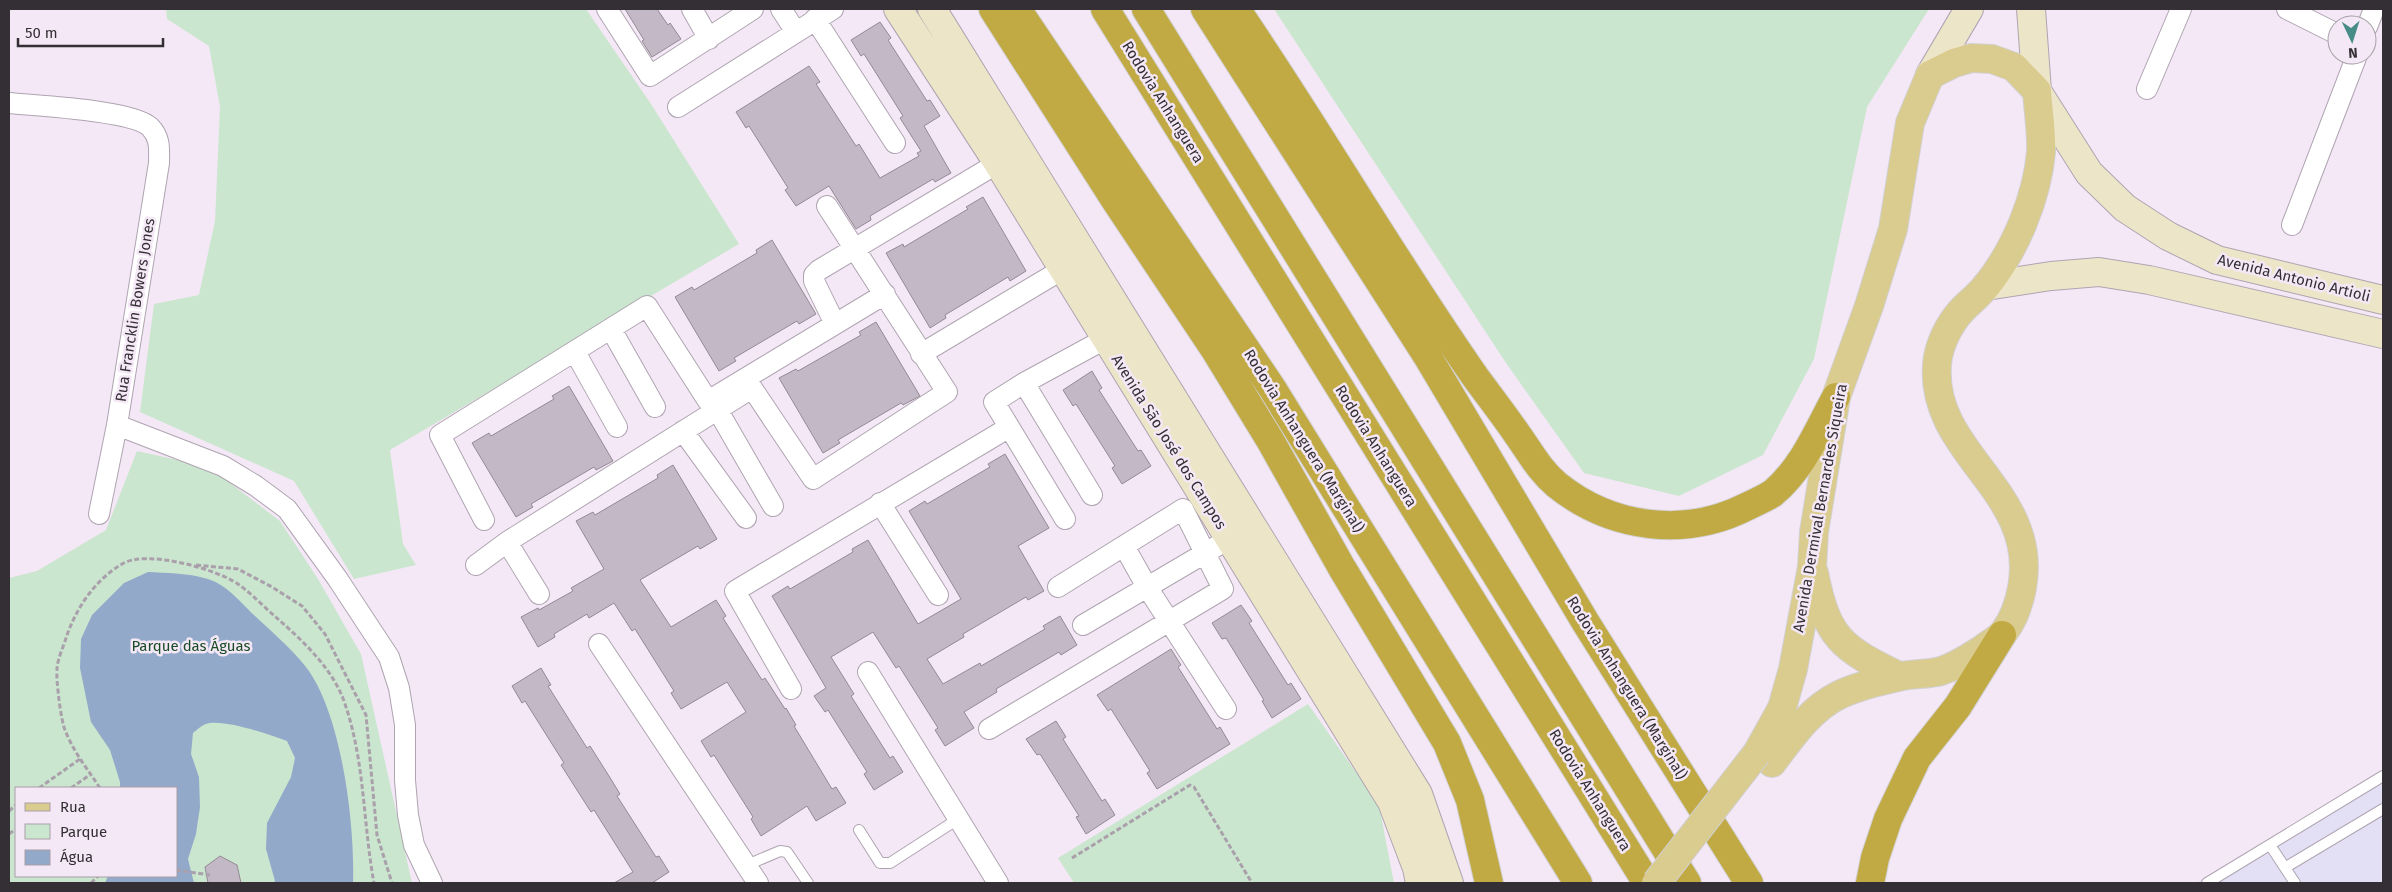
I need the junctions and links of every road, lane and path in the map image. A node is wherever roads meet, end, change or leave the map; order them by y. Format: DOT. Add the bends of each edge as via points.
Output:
graph roads {
  1 [pos="607,9"];
  2 [pos="692,9"];
  3 [pos="753,9"];
  4 [pos="781,9"];
  5 [pos="833,9"];
  6 [pos="898,9"];
  7 [pos="932,9"];
  8 [pos="993,9"];
  9 [pos="1017,9"];
  10 [pos="1105,9"];
  11 [pos="1146,9"];
  12 [pos="1205,9"];
  13 [pos="1236,9"];
  14 [pos="1969,9"];
  15 [pos="2032,9"];
  16 [pos="2181,9"];
  17 [pos="2287,9"];
  18 [pos="815,19"];
  19 [pos="2327,29"];
  20 [pos="796,32"];
  21 [pos="709,39"];
  22 [pos="2353,65"];
  23 [pos="1930,75"];
  24 [pos="2147,89"];
  25 [pos="2037,91"];
  26 [pos="9,103"];
  27 [pos="678,107"];
  28 [pos="895,142"];
  29 [pos="998,163"];
  30 [pos="827,206"];
  31 [pos="2292,225"];
  32 [pos="854,249"];
  33 [pos="1063,269"];
  34 [pos="1986,286"];
  35 [pos="885,294"];
  36 [pos="2383,300"];
  37 [pos="835,324"];
  38 [pos="611,329"];
  39 [pos="2383,334"];
  40 [pos="1105,339"];
  41 [pos="575,352"];
  42 [pos="921,354"];
  43 [pos="1024,383"];
  44 [pos="1836,397"];
  45 [pos="655,407"];
  46 [pos="717,409"];
  47 [pos="117,424"];
  48 [pos="617,427"];
  49 [pos="1008,428"];
  50 [pos="683,431"];
  51 [pos="1092,495"];
  52 [pos="880,503"];
  53 [pos="773,506"];
  54 [pos="99,514"];
  55 [pos="746,518"];
  56 [pos="1064,519"];
  57 [pos="484,520"];
  58 [pos="507,542"];
  59 [pos="1217,545"];
  60 [pos="1124,546"];
  61 [pos="192,565"];
  62 [pos="476,565"];
  63 [pos="1812,567"];
  64 [pos="1058,587"];
  65 [pos="1147,587"];
  66 [pos="539,594"];
  67 [pos="938,595"];
  68 [pos="1170,621"];
  69 [pos="1083,625"];
  70 [pos="2002,635"];
  71 [pos="599,644"];
  72 [pos="868,672"];
  73 [pos="1899,676"];
  74 [pos="791,689"];
  75 [pos="1226,709"];
  76 [pos="989,729"];
  77 [pos="1765,758"];
  78 [pos="80,759"];
  79 [pos="91,774"];
  80 [pos="2383,776"];
  81 [pos="41,787"];
  82 [pos="72,787"];
  83 [pos="99,787"];
  84 [pos="2383,809"];
  85 [pos="958,819"];
  86 [pos="859,830"];
  87 [pos="2270,845"];
  88 [pos="1072,858"];
  89 [pos="748,866"];
  90 [pos="2286,867"];
  91 [pos="178,870"];
  92 [pos="210,876"];
  93 [pos="374,883"];
  94 [pos="392,883"];
  95 [pos="432,883"];
  96 [pos="758,883"];
  97 [pos="808,883"];
  98 [pos="998,883"];
  99 [pos="1252,883"];
  100 [pos="1420,883"];
  101 [pos="1448,883"];
  102 [pos="1488,883"];
  103 [pos="1578,883"];
  104 [pos="1648,883"];
  105 [pos="1656,883"];
  106 [pos="1679,883"];
  107 [pos="1687,883"];
  108 [pos="1749,883"];
  109 [pos="1870,883"];
  110 [pos="2207,883"];
  111 [pos="2295,883"];
  1 -- 21 [label="street" via="650,76"];
  2 -- 21 [label="street"];
  3 -- 21 [label="street"];
  4 -- 20 [label="street"];
  5 -- 18 [label="street"];
  6 -- 29 [label="street, Avenida São José dos Campos"];
  7 -- 101 [label="street, Avenida São José dos Campos" via="1418,794"];
  8 -- 102 [label="highway" via="1215,350 1447,743 1470,800"];
  9 -- 103 [label="highway, Rodovia Anhanguera (Marginal)" via="1272,388"];
  10 -- 104 [label="highway, Rodovia Anhanguera"];
  11 -- 107 [label="highway"];
  12 -- 108 [label="highway, Rodovia Anhanguera (Marginal)" via="1429,359 1586,623"];
  13 -- 44 [label="highway" via="1462,358 1536,464 1556,484 1584,504 1617,517 1654,525 1689,526 1730,515 1772,493 1801,462"];
  14 -- 23 [label="street, Avenida Dermival Bernardes Siqueira"];
  15 -- 25 [label="street"];
  16 -- 24 [label="street"];
  17 -- 19 [label="street"];
  18 -- 20 [label="street"];
  18 -- 28 [label="street"];
  20 -- 27 [label="street"];
  22 -- 31 [label="street"];
  23 -- 25 [label="main road" via="1971,58 1992,59 2014,66"];
  23 -- 44 [label="main road, Avenida Dermival Bernardes Siqueira" via="1910,122 1893,229"];
  25 -- 34 [label="main road" via="2041,151 2036,177 2023,220 2005,258"];
  25 -- 36 [label="street, Avenida Antonio Artioli" via="2090,173 2125,208 2168,236 2217,260"];
  26 -- 47 [label="street, Rua Francklin Bowers Jones" via="131,117 150,127 159,141 159,164"];
  29 -- 32 [label="street"];
  29 -- 33 [label="street, Avenida São José dos Campos"];
  30 -- 32 [label="street"];
  32 -- 35 [label="street"];
  32 -- 37 [label="street" via="814,275"];
  33 -- 40 [label="street, Avenida São José dos Campos"];
  33 -- 42 [label="street"];
  34 -- 39 [label="street" via="2099,272 2149,280"];
  34 -- 70 [label="main road" via="1952,325 1944,338 1937,365 1940,399 1950,427 1997,491 2014,519 2023,544 2025,572 2021,593 2014,618"];
  35 -- 37 [label="street"];
  35 -- 42 [label="street"];
  37 -- 38 [label="street" via="708,401 647,306"];
  38 -- 41 [label="street"];
  38 -- 45 [label="street"];
  40 -- 43 [label="street"];
  40 -- 59 [label="street, Avenida São José dos Campos"];
  41 -- 48 [label="street"];
  41 -- 57 [label="street" via="440,435"];
  42 -- 46 [label="street" via="947,392 813,478 752,388"];
  43 -- 49 [label="street" via="994,402"];
  43 -- 51 [label="street"];
  44 -- 63 [label="main road, Avenida Dermival Bernardes Siqueira" via="1818,503"];
  46 -- 50 [label="street"];
  46 -- 53 [label="street"];
  47 -- 54 [label="street, Rua Francklin Bowers Jones"];
  47 -- 95 [label="street" via="223,466 256,486 287,509 337,578 389,657 399,688 405,725 408,815 414,845"];
  49 -- 52 [label="street"];
  49 -- 56 [label="street"];
  50 -- 55 [label="street"];
  50 -- 58 [label="street"];
  52 -- 67 [label="street"];
  52 -- 74 [label="street" via="735,591"];
  58 -- 62 [label="street"];
  58 -- 66 [label="street"];
  59 -- 60 [label="street" via="1183,509"];
  59 -- 65 [label="street"];
  59 -- 68 [label="street" via="1222,589"];
  59 -- 100 [label="street, Avenida São José dos Campos" via="1392,802"];
  60 -- 64 [label="street"];
  60 -- 65 [label="street"];
  61 -- 78 [label="path" via="156,558 124,563 82,602 57,670 64,729"];
  61 -- 93 [label="path" via="237,584 297,636 326,669 345,703 354,741"];
  61 -- 94 [label="path" via="238,569 302,606 325,634 366,715 377,835"];
  63 -- 73 [label="main road" via="1828,623 1841,641 1860,657"];
  63 -- 77 [label="main road, Avenida Dermival Bernardes Siqueira" via="1793,669"];
  65 -- 68 [label="street"];
  65 -- 69 [label="street"];
  68 -- 75 [label="street"];
  68 -- 76 [label="street"];
  70 -- 73 [label="main road" via="1966,660 1942,670"];
  70 -- 109 [label="highway" via="1958,706 1918,758 1888,819"];
  71 -- 89 [label="street"];
  72 -- 85 [label="street"];
  73 -- 77 [label="main road" via="1839,695 1809,716"];
  77 -- 105 [label="main road, bridge"];
  77 -- 106 [label="main road"];
  78 -- 79 [label="path"];
  78 -- 81 [label="path"];
  79 -- 82 [label="path"];
  79 -- 83 [label="path"];
  80 -- 87 [label="lane"];
  84 -- 90 [label="lane"];
  85 -- 86 [label="lane" via="884,865"];
  85 -- 98 [label="street"];
  87 -- 90 [label="lane"];
  87 -- 110 [label="lane"];
  88 -- 99 [label="path" via="1190,785"];
  89 -- 96 [label="street"];
  89 -- 97 [label="lane" via="780,851 787,852"];
  90 -- 111 [label="lane"];
  91 -- 92 [label="path"];
}
